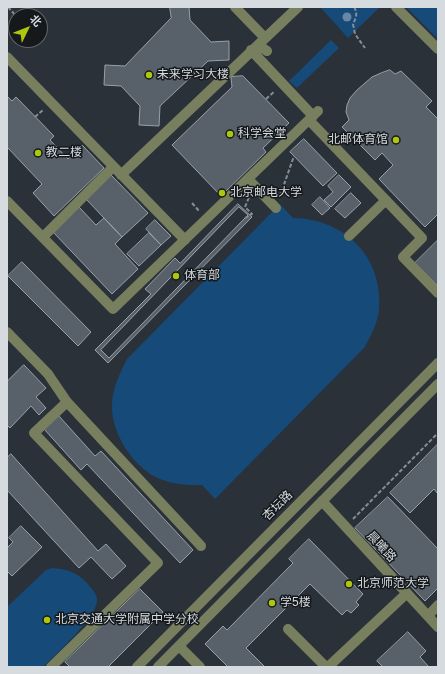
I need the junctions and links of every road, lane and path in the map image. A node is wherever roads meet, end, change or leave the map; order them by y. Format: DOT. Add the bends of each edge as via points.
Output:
graph roads {
  1 [pos="235,7"];
  2 [pos="298,7"];
  3 [pos="354,7"];
  4 [pos="396,7"];
  5 [pos="258,44"];
  6 [pos="365,48"];
  7 [pos="438,49"];
  8 [pos="267,51"];
  9 [pos="7,57"];
  10 [pos="313,116"];
  11 [pos="294,156"];
  12 [pos="113,167"];
  13 [pos="120,175"];
  14 [pos="248,179"];
  15 [pos="386,200"];
  16 [pos="7,201"];
  17 [pos="245,207"];
  18 [pos="276,208"];
  19 [pos="245,218"];
  20 [pos="349,236"];
  21 [pos="42,237"];
  22 [pos="185,240"];
  23 [pos="438,293"];
  24 [pos="7,332"];
  25 [pos="438,363"];
  26 [pos="438,384"];
  27 [pos="67,402"];
  28 [pos="438,433"];
  29 [pos="322,501"];
  30 [pos="345,526"];
  31 [pos="201,546"];
  32 [pos="407,593"];
  33 [pos="438,605"];
  34 [pos="428,616"];
  35 [pos="438,627"];
  36 [pos="288,629"];
  37 [pos="179,646"];
  38 [pos="51,667"];
  39 [pos="137,667"];
  40 [pos="158,667"];
  41 [pos="200,667"];
  42 [pos="327,667"];
  1 -- 5 [label="street"];
  2 -- 5 [label="street"];
  3 -- 6 [label="path" via="355,34"];
  4 -- 7 [label="street"];
  5 -- 8 [label="street"];
  5 -- 10 [label="street"];
  5 -- 13 [label="street"];
  9 -- 12 [label="street"];
  10 -- 14 [label="street"];
  10 -- 15 [label="street"];
  11 -- 18 [label="path"];
  12 -- 13 [label="street"];
  12 -- 21 [label="street"];
  13 -- 22 [label="street"];
  14 -- 18 [label="street"];
  14 -- 22 [label="street"];
  15 -- 20 [label="street"];
  15 -- 23 [label="street" via="422,238 403,257"];
  16 -- 21 [label="street"];
  17 -- 19 [label="path" via="252,214"];
  21 -- 22 [label="street" via="113,309"];
  24 -- 27 [label="street" via="48,374"];
  25 -- 39 [label="street, 杏坛路"];
  26 -- 29 [label="street"];
  27 -- 31 [label="street"];
  27 -- 38 [label="street" via="34,433 158,563"];
  28 -- 30 [label="path"];
  29 -- 30 [label="street, 晨曦路"];
  29 -- 37 [label="street"];
  30 -- 32 [label="street, 晨曦路"];
  32 -- 34 [label="street, 晨曦路"];
  32 -- 42 [label="street"];
  33 -- 34 [label="street"];
  34 -- 35 [label="street, 晨曦路"];
  36 -- 42 [label="street"];
  37 -- 40 [label="street"];
  37 -- 41 [label="street"];
}
